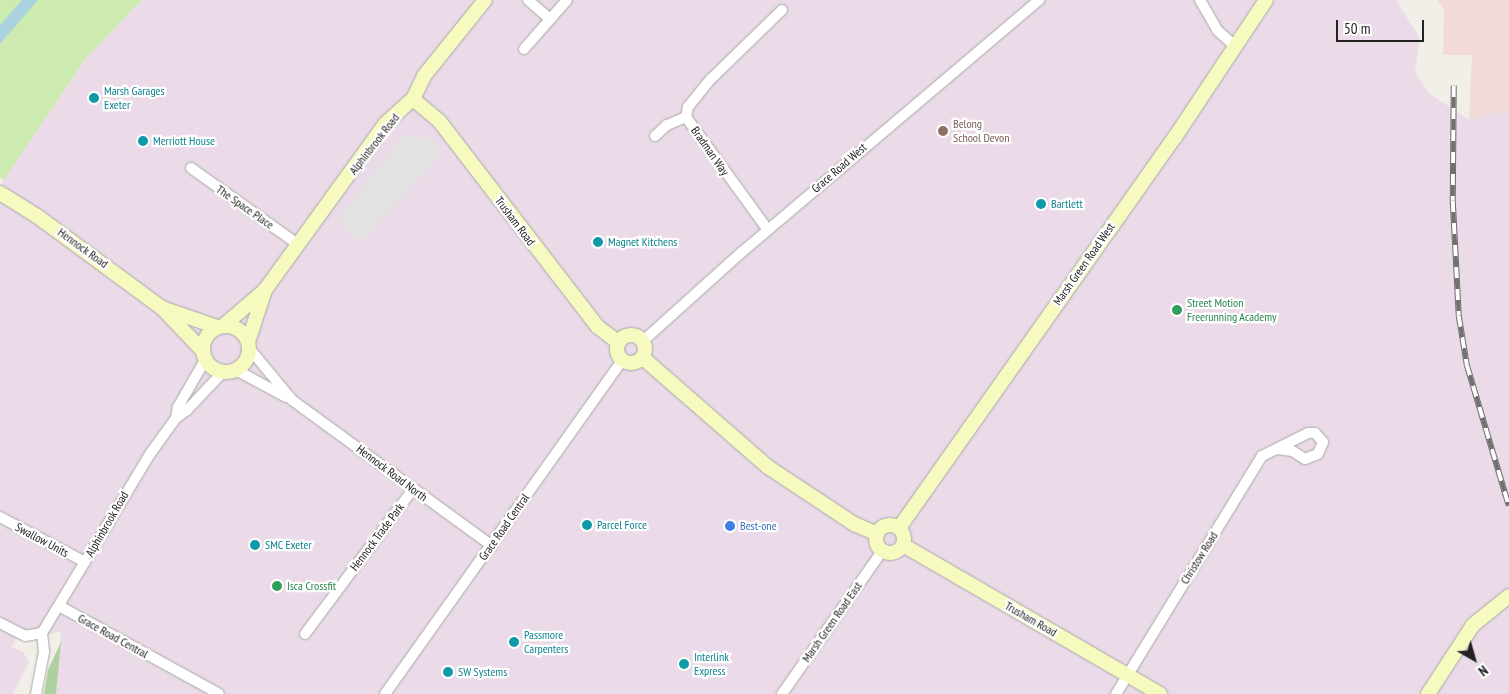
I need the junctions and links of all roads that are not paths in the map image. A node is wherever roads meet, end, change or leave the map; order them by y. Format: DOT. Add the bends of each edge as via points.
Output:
graph roads {
  1 [pos="485,0"];
  2 [pos="528,0"];
  3 [pos="567,0"];
  4 [pos="1039,0"];
  5 [pos="1200,0"];
  6 [pos="1266,0"];
  7 [pos="782,10"];
  8 [pos="550,19"];
  9 [pos="1235,46"];
  10 [pos="524,49"];
  11 [pos="413,99"];
  12 [pos="686,117"];
  13 [pos="655,136"];
  14 [pos="191,168"];
  15 [pos="0,192"];
  16 [pos="768,230"];
  17 [pos="299,245"];
  18 [pos="265,290"];
  19 [pos="162,308"];
  20 [pos="220,327"];
  21 [pos="643,341"];
  22 [pos="618,342"];
  23 [pos="249,345"];
  24 [pos="204,355"];
  25 [pos="643,358"];
  26 [pos="622,360"];
  27 [pos="230,371"];
  28 [pos="292,400"];
  29 [pos="176,418"];
  30 [pos="1278,449"];
  31 [pos="413,489"];
  32 [pos="0,517"];
  33 [pos="899,528"];
  34 [pos="877,534"];
  35 [pos="903,545"];
  36 [pos="492,546"];
  37 [pos="882,550"];
  38 [pos="85,562"];
  39 [pos="1509,596"];
  40 [pos="61,607"];
  41 [pos="0,623"];
  42 [pos="42,633"];
  43 [pos="305,634"];
  44 [pos="1127,675"];
  45 [pos="36,694"];
  46 [pos="219,694"];
  47 [pos="385,694"];
  48 [pos="782,694"];
  49 [pos="1116,694"];
  50 [pos="1160,694"];
  51 [pos="1428,694"];
  1 -- 11 [label="street, Alphinbrook Road" via="424,76"];
  2 -- 8 [label="street"];
  3 -- 8 [label="street"];
  4 -- 16 [label="street, Grace Road West"];
  5 -- 9 [label="street" via="1216,30"];
  6 -- 9 [label="street, Marsh Green Road West"];
  7 -- 12 [label="street, Bradman Way" via="711,79 688,107"];
  8 -- 10 [label="street"];
  9 -- 33 [label="street, Marsh Green Road West" via="1175,137"];
  11 -- 17 [label="street, Alphinbrook Road" via="386,123"];
  11 -- 22 [label="street, Trusham Road" via="440,122 598,327"];
  12 -- 13 [label="street" via="667,125"];
  12 -- 16 [label="street, Bradman Way"];
  14 -- 17 [label="street, The Space Place"];
  15 -- 19 [label="street, Hennock Road" via="104,263"];
  16 -- 21 [label="street, Grace Road West"];
  17 -- 18 [label="street, Alphinbrook Road"];
  18 -- 20 [label="street, Alphinbrook Road"];
  18 -- 23 [label="street, Alphinbrook Road"];
  19 -- 20 [label="street, Hennock Road"];
  19 -- 24 [label="street, Hennock Road"];
  20 -- 23 [label="street" via="236,328"];
  20 -- 24 [label="street" via="208,334"];
  21 -- 22 [label="street" via="628,335"];
  21 -- 25 [label="street" via="646,348"];
  22 -- 26 [label="street" via="618,354"];
  23 -- 27 [label="street" via="247,359"];
  23 -- 28 [label="street, Hennock Road North"];
  24 -- 27 [label="street" via="213,368"];
  24 -- 29 [label="street, Alphinbrook Road" via="178,407"];
  25 -- 26 [label="street" via="634,363"];
  25 -- 34 [label="street" via="768,467 854,524"];
  26 -- 36 [label="street, Grace Road Central"];
  27 -- 28 [label="street, Hennock Road North"];
  27 -- 29 [label="street, Alphinbrook Road"];
  28 -- 31 [label="street, Hennock Road North"];
  29 -- 38 [label="street, Alphinbrook Road" via="135,477"];
  30 -- 44 [label="street, Christow Road" via="1262,456"];
  31 -- 36 [label="street, Hennock Road North"];
  31 -- 43 [label="street, Hennock Trade Park"];
  32 -- 38 [label="street, Swallow Units"];
  33 -- 34 [label="street" via="887,525"];
  33 -- 35 [label="street" via="904,538"];
  34 -- 37 [label="street" via="877,545"];
  35 -- 37 [label="street" via="894,552"];
  35 -- 44 [label="street, Trusham Road"];
  36 -- 47 [label="street, Grace Road Central"];
  37 -- 48 [label="street, Marsh Green Road East"];
  38 -- 40 [label="street, Alphinbrook Road"];
  39 -- 51 [label="street" via="1473,625"];
  40 -- 42 [label="street, Alphinbrook Road"];
  40 -- 46 [label="street, Grace Road Central"];
  41 -- 42 [label="street" via="25,636"];
  42 -- 45 [label="street" via="44,652"];
  44 -- 49 [label="street, Christow Road"];
  44 -- 50 [label="street, Trusham Road"];
}
